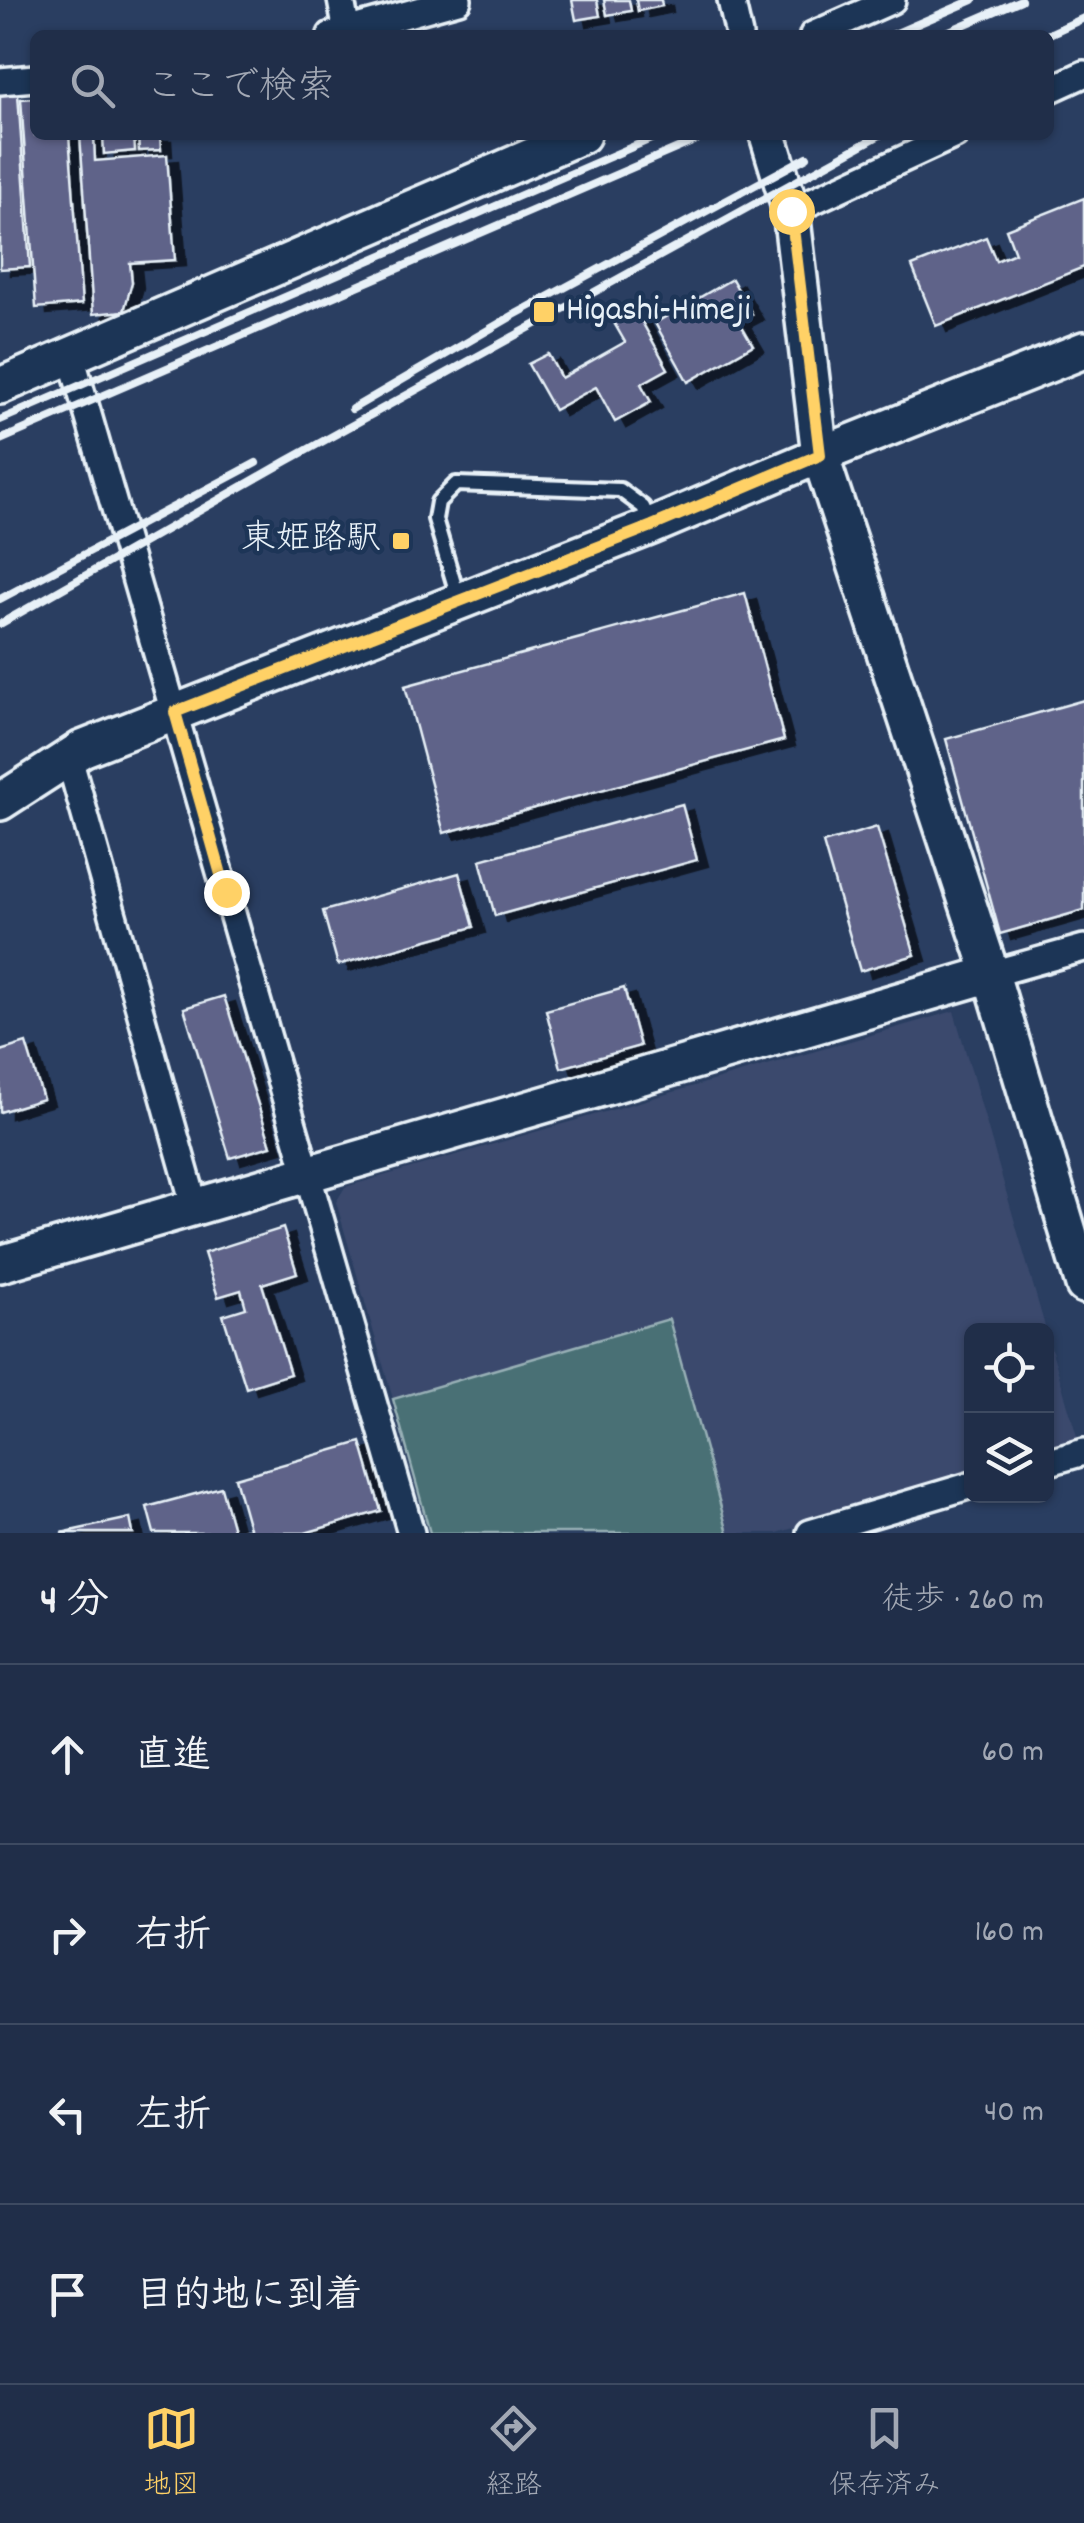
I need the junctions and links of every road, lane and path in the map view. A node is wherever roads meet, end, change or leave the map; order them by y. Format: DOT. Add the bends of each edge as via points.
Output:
graph roads {
  1 [pos="340,0"];
  2 [pos="458,0"];
  3 [pos="731,0"];
  4 [pos="892,0"];
  5 [pos="339,30"];
  6 [pos="353,30"];
  7 [pos="738,30"];
  8 [pos="824,30"];
  9 [pos="1084,74"];
  10 [pos="30,78"];
  11 [pos="0,81"];
  12 [pos="1054,88"];
  13 [pos="570,140"];
  14 [pos="770,140"];
  15 [pos="945,140"];
  16 [pos="791,211"];
  17 [pos="1084,350"];
  18 [pos="71,356"];
  19 [pos="0,386"];
  20 [pos="820,455"];
  21 [pos="652,526"];
  22 [pos="459,601"];
  23 [pos="175,712"];
  24 [pos="69,758"];
  25 [pos="0,802"];
  26 [pos="1084,948"];
  27 [pos="991,974"];
  28 [pos="307,1174"];
  29 [pos="195,1207"];
  30 [pos="0,1264"];
  31 [pos="1081,1267"];
  32 [pos="1084,1452"];
  33 [pos="1054,1461"];
  34 [pos="964,1487"];
  35 [pos="411,1533"];
  36 [pos="810,1533"];
  1 -- 5 [label="street"];
  2 -- 6 [label="street"];
  3 -- 7 [label="street"];
  4 -- 8 [label="street"];
  9 -- 12 [label="street"];
  10 -- 11 [label="street"];
  13 -- 18 [label="street"];
  14 -- 16 [label="street"];
  15 -- 16 [label="street"];
  16 -- 20 [label="street"];
  17 -- 20 [label="street"];
  18 -- 19 [label="street"];
  18 -- 23 [label="street"];
  20 -- 21 [label="street"];
  20 -- 27 [label="street"];
  21 -- 22 [label="street"];
  21 -- 22 [label="lane" via="643,507 620,490 456,484 438,502 435,518"];
  22 -- 23 [label="street"];
  23 -- 24 [label="street"];
  23 -- 28 [label="street"];
  24 -- 25 [label="street"];
  24 -- 29 [label="street"];
  26 -- 27 [label="street"];
  27 -- 28 [label="street"];
  27 -- 31 [label="street"];
  28 -- 29 [label="street"];
  28 -- 35 [label="street"];
  29 -- 30 [label="street"];
  32 -- 33 [label="street"];
  34 -- 36 [label="street"];
}
